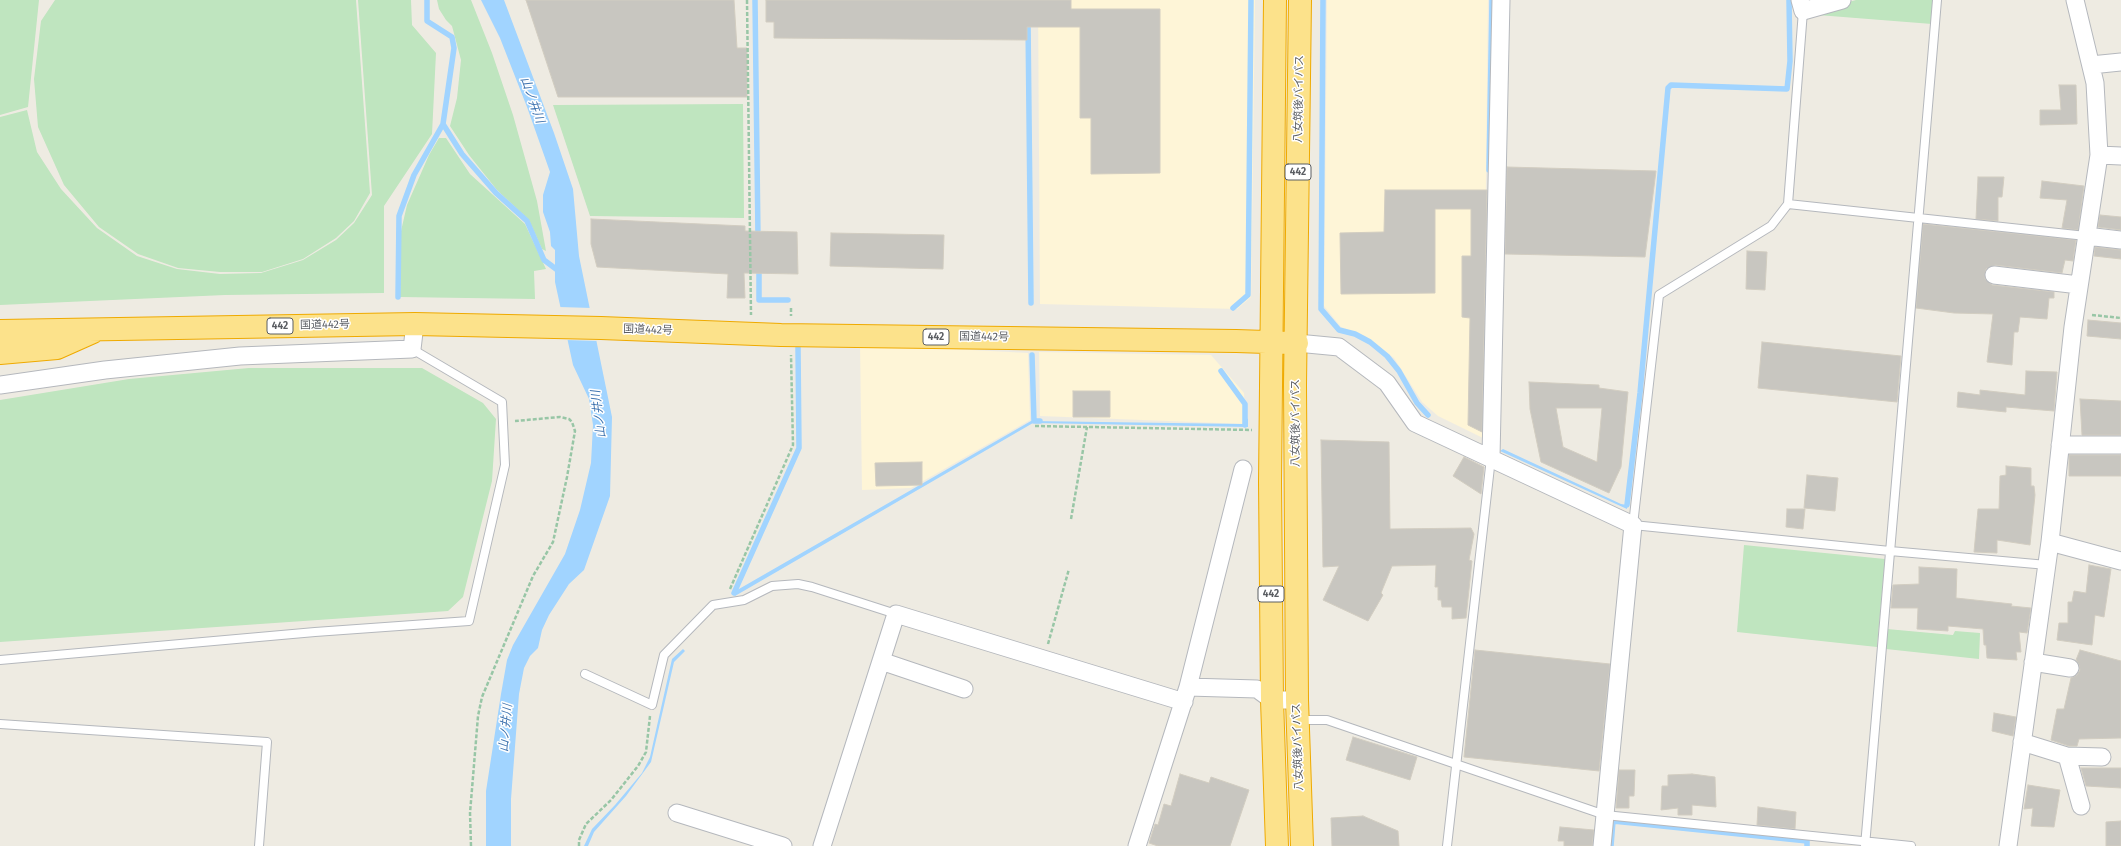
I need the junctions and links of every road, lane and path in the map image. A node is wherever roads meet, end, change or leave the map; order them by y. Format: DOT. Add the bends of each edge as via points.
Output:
graph roads {
  1 [pos="747,0"];
  2 [pos="1275,0"];
  3 [pos="1300,0"];
  4 [pos="1501,0"];
  5 [pos="1842,0"];
  6 [pos="1937,0"];
  7 [pos="2075,0"];
  8 [pos="1801,6"];
  9 [pos="2121,62"];
  10 [pos="2091,65"];
  11 [pos="2099,155"];
  12 [pos="2121,156"];
  13 [pos="1788,204"];
  14 [pos="1918,218"];
  15 [pos="2086,236"];
  16 [pos="2121,240"];
  17 [pos="1994,276"];
  18 [pos="2079,285"];
  19 [pos="791,308"];
  20 [pos="2075,314"];
  21 [pos="791,316"];
  22 [pos="2121,318"];
  23 [pos="415,324"];
  24 [pos="101,328"];
  25 [pos="0,331"];
  26 [pos="750,333"];
  27 [pos="1271,342"];
  28 [pos="1297,343"];
  29 [pos="412,349"];
  30 [pos="0,353"];
  31 [pos="791,354"];
  32 [pos="0,385"];
  33 [pos="503,422"];
  34 [pos="1035,426"];
  35 [pos="1087,427"];
  36 [pos="1253,430"];
  37 [pos="2060,445"];
  38 [pos="2121,445"];
  39 [pos="1491,457"];
  40 [pos="1243,469"];
  41 [pos="1071,519"];
  42 [pos="1633,525"];
  43 [pos="2050,542"];
  44 [pos="1890,551"];
  45 [pos="2121,561"];
  46 [pos="2047,565"];
  47 [pos="1069,569"];
  48 [pos="725,603"];
  49 [pos="896,614"];
  50 [pos="1044,659"];
  51 [pos="0,660"];
  52 [pos="881,661"];
  53 [pos="2033,662"];
  54 [pos="2070,668"];
  55 [pos="585,674"];
  56 [pos="964,689"];
  57 [pos="1186,694"];
  58 [pos="1272,700"];
  59 [pos="652,705"];
  60 [pos="1297,710"];
  61 [pos="0,724"];
  62 [pos="2022,742"];
  63 [pos="2067,756"];
  64 [pos="2102,757"];
  65 [pos="1456,764"];
  66 [pos="2081,806"];
  67 [pos="677,813"];
  68 [pos="1605,815"];
  69 [pos="1865,843"];
  70 [pos="826,845"];
  71 [pos="259,846"];
  72 [pos="471,846"];
  73 [pos="579,846"];
  74 [pos="783,846"];
  75 [pos="1137,846"];
  76 [pos="1277,846"];
  77 [pos="1302,846"];
  78 [pos="1448,846"];
  79 [pos="1602,846"];
  80 [pos="1911,846"];
  81 [pos="2008,846"];
  1 -- 26 [label="path"];
  2 -- 27 [label="highway, 442"];
  3 -- 28 [label="highway, 八女筑後バイパス / 442"];
  4 -- 39 [label="street"];
  5 -- 8 [label="street"];
  6 -- 14 [label="lane"];
  7 -- 10 [label="street"];
  8 -- 13 [label="lane"];
  9 -- 10 [label="street"];
  10 -- 11 [label="street" via="2095,83"];
  11 -- 12 [label="street"];
  11 -- 15 [label="street"];
  13 -- 14 [label="lane"];
  13 -- 42 [label="lane" via="1771,226 1659,295"];
  14 -- 15 [label="lane"];
  14 -- 44 [label="lane"];
  15 -- 16 [label="street"];
  15 -- 18 [label="street"];
  17 -- 18 [label="street"];
  18 -- 20 [label="street"];
  19 -- 21 [label="path"];
  20 -- 22 [label="path"];
  20 -- 37 [label="street"];
  23 -- 24 [label="highway, 国道442号 / 442"];
  23 -- 26 [label="highway, 国道442号 / 442"];
  23 -- 29 [label="street"];
  24 -- 25 [label="highway, 国道442号 / 442"];
  24 -- 30 [label="highway" via="57,348"];
  26 -- 27 [label="highway, 国道442号 / 442"];
  27 -- 28 [label="highway, 国道442号 / 442"];
  27 -- 58 [label="highway, 442"];
  28 -- 39 [label="street" via="1339,347 1387,383 1415,423"];
  28 -- 60 [label="highway, 八女筑後バイパス / 442"];
  29 -- 32 [label="street" via="240,356 105,370"];
  29 -- 33 [label="lane" via="502,402"];
  31 -- 48 [label="path" via="793,445"];
  33 -- 51 [label="lane" via="505,465 469,621"];
  33 -- 72 [label="path" via="560,417 569,419 575,431 568,477 553,542 533,576 482,697 472,777"];
  34 -- 35 [label="path"];
  35 -- 36 [label="path"];
  35 -- 41 [label="path"];
  37 -- 38 [label="street"];
  37 -- 43 [label="street"];
  39 -- 42 [label="street"];
  39 -- 65 [label="lane"];
  40 -- 57 [label="street"];
  42 -- 44 [label="lane"];
  42 -- 68 [label="street"];
  43 -- 45 [label="street"];
  43 -- 46 [label="street"];
  44 -- 46 [label="lane"];
  44 -- 69 [label="lane"];
  46 -- 53 [label="street"];
  47 -- 50 [label="path"];
  48 -- 49 [label="lane" via="744,600 772,586 798,584"];
  48 -- 59 [label="lane" via="714,605 664,655"];
  49 -- 50 [label="street"];
  49 -- 52 [label="street"];
  50 -- 57 [label="street"];
  52 -- 56 [label="street"];
  52 -- 70 [label="street"];
  53 -- 54 [label="street"];
  53 -- 62 [label="street"];
  55 -- 59 [label="lane"];
  57 -- 58 [label="street" via="1257,689"];
  57 -- 75 [label="street"];
  58 -- 60 [label="street"];
  58 -- 76 [label="highway, 442"];
  59 -- 73 [label="path" via="646,752 610,800 586,824"];
  60 -- 65 [label="lane"];
  60 -- 77 [label="highway, 八女筑後バイパス / 442"];
  61 -- 71 [label="lane" via="267,742"];
  62 -- 63 [label="street"];
  62 -- 81 [label="street"];
  63 -- 64 [label="street"];
  63 -- 66 [label="street"];
  65 -- 68 [label="lane"];
  65 -- 78 [label="lane"];
  67 -- 74 [label="street"];
  68 -- 69 [label="lane"];
  68 -- 79 [label="street"];
  69 -- 80 [label="lane"];
}
